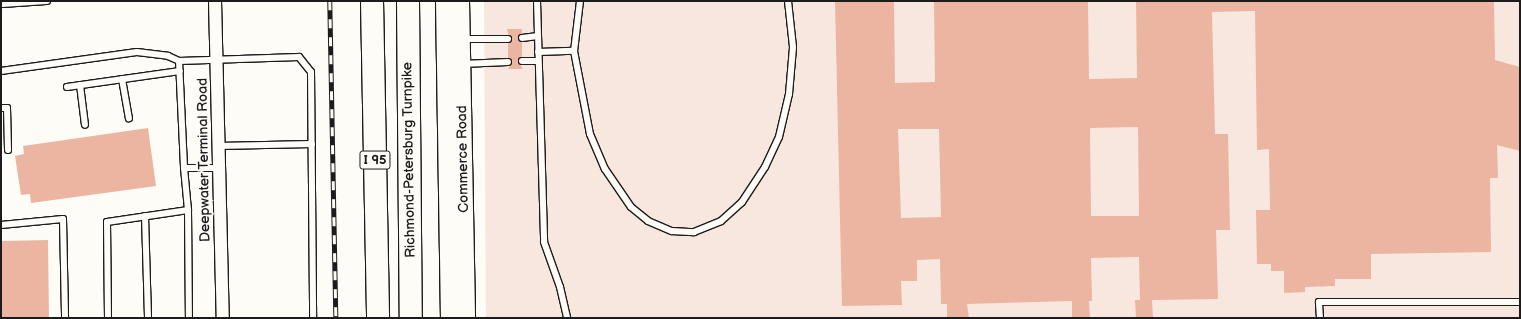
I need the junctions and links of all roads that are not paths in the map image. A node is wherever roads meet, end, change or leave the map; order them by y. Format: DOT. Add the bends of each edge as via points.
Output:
graph roads {
  1 [pos="47,1"];
  2 [pos="215,1"];
  3 [pos="372,1"];
  4 [pos="408,1"];
  5 [pos="445,1"];
  6 [pos="460,1"];
  7 [pos="537,1"];
  8 [pos="580,1"];
  9 [pos="788,1"];
  10 [pos="1,4"];
  11 [pos="538,36"];
  12 [pos="522,38"];
  13 [pos="454,39"];
  14 [pos="508,39"];
  15 [pos="574,51"];
  16 [pos="538,52"];
  17 [pos="216,60"];
  18 [pos="179,61"];
  19 [pos="522,61"];
  20 [pos="538,61"];
  21 [pos="508,62"];
  22 [pos="454,63"];
  23 [pos="1,71"];
  24 [pos="180,71"];
  25 [pos="122,79"];
  26 [pos="80,85"];
  27 [pos="67,87"];
  28 [pos="1,108"];
  29 [pos="129,118"];
  30 [pos="85,125"];
  31 [pos="312,144"];
  32 [pos="218,146"];
  33 [pos="8,150"];
  34 [pos="184,168"];
  35 [pos="219,168"];
  36 [pos="188,210"];
  37 [pos="145,216"];
  38 [pos="1,225"];
  39 [pos="1520,302"];
  40 [pos="65,318"];
  41 [pos="108,318"];
  42 [pos="148,318"];
  43 [pos="189,318"];
  44 [pos="222,318"];
  45 [pos="313,318"];
  46 [pos="378,318"];
  47 [pos="411,318"];
  48 [pos="450,318"];
  49 [pos="466,318"];
  50 [pos="567,318"];
  51 [pos="1320,318"];
  1 -- 10 [label="lane"];
  2 -- 17 [label="street, Deepwater Terminal Road"];
  3 -- 46 [label="highway, I 95"];
  4 -- 47 [label="highway, Richmond-Petersburg Turnpike / I 95"];
  5 -- 13 [label="main road, Commerce Road"];
  6 -- 13 [label="main road, Commerce Road"];
  7 -- 11 [label="lane"];
  8 -- 15 [label="lane"];
  9 -- 15 [label="lane" via="793,47 789,94 779,137 765,167 742,202 722,221 694,232 672,231 648,221 630,207 615,187 590,134"];
  11 -- 12 [label="lane"];
  11 -- 16 [label="lane"];
  13 -- 14 [label="lane"];
  13 -- 22 [label="main road, Commerce Road"];
  15 -- 16 [label="lane"];
  16 -- 20 [label="lane"];
  17 -- 18 [label="lane"];
  17 -- 31 [label="lane" via="299,57 311,72"];
  17 -- 32 [label="street, Deepwater Terminal Road"];
  18 -- 23 [label="lane" via="168,56 137,52"];
  18 -- 24 [label="lane"];
  19 -- 20 [label="lane"];
  20 -- 50 [label="lane" via="544,242 560,287"];
  21 -- 22 [label="lane"];
  22 -- 48 [label="main road, Commerce Road"];
  22 -- 49 [label="main road, Commerce Road"];
  24 -- 25 [label="lane"];
  24 -- 34 [label="lane"];
  25 -- 26 [label="lane"];
  25 -- 29 [label="lane"];
  26 -- 27 [label="lane"];
  26 -- 30 [label="lane"];
  28 -- 33 [label="lane" via="7,108"];
  31 -- 32 [label="lane"];
  31 -- 45 [label="lane"];
  32 -- 35 [label="street, Deepwater Terminal Road"];
  34 -- 35 [label="lane"];
  34 -- 36 [label="lane"];
  35 -- 44 [label="street, Deepwater Terminal Road"];
  36 -- 37 [label="lane"];
  36 -- 43 [label="lane"];
  37 -- 41 [label="lane" via="107,222"];
  37 -- 42 [label="lane"];
  38 -- 40 [label="lane" via="64,219"];
  39 -- 51 [label="lane" via="1319,302"];
}
